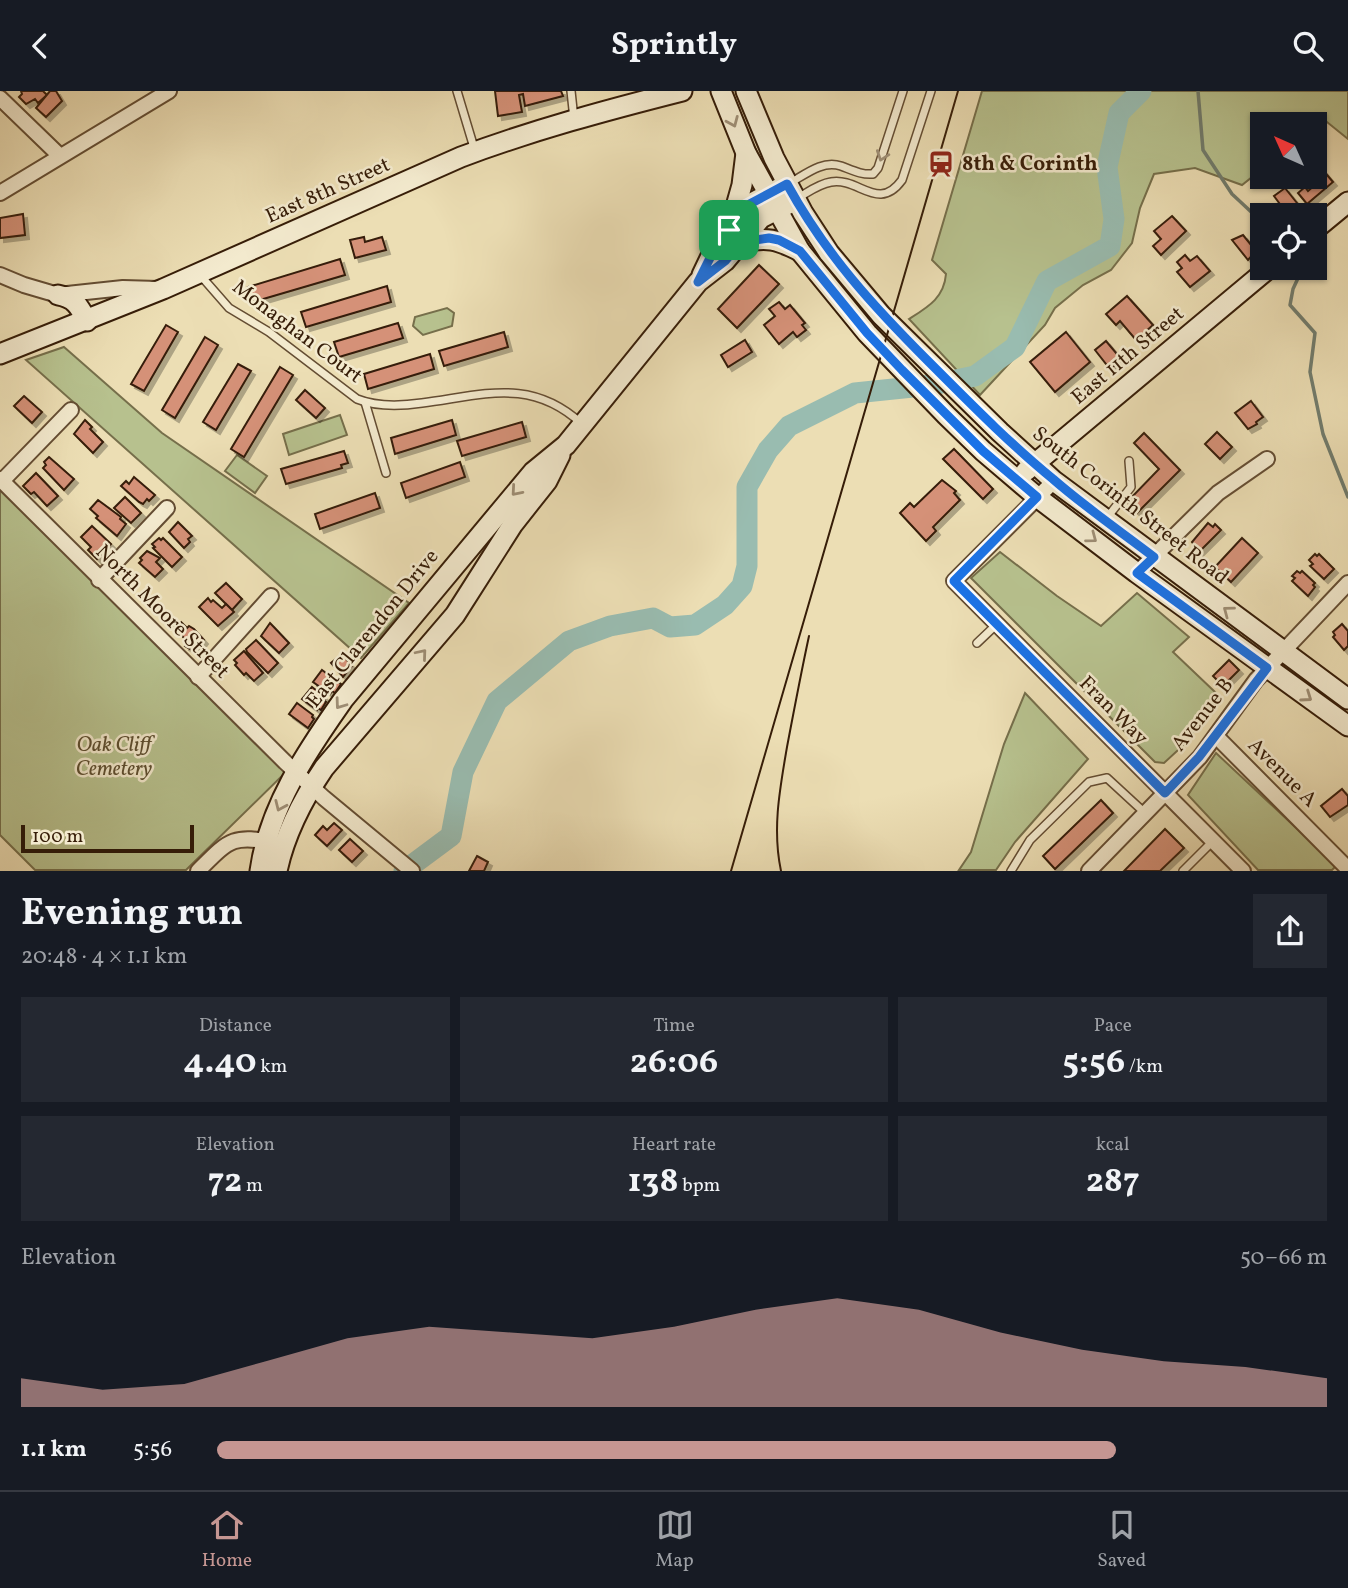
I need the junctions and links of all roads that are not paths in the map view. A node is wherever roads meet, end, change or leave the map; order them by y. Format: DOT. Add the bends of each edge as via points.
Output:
graph roads {
  1 [pos="169,91"];
  2 [pos="457,91"];
  3 [pos="571,91"];
  4 [pos="682,91"];
  5 [pos="721,91"];
  6 [pos="746,91"];
  7 [pos="902,91"];
  8 [pos="931,91"];
  9 [pos="0,98"];
  10 [pos="574,120"];
  11 [pos="475,152"];
  12 [pos="747,153"];
  13 [pos="60,156"];
  14 [pos="791,192"];
  15 [pos="0,193"];
  16 [pos="772,202"];
  17 [pos="1348,202"];
  18 [pos="1327,219"];
  19 [pos="735,236"];
  20 [pos="800,251"];
  21 [pos="199,273"];
  22 [pos="0,275"];
  23 [pos="1255,280"];
  24 [pos="163,289"];
  25 [pos="58,295"];
  26 [pos="78,325"];
  27 [pos="0,353"];
  28 [pos="365,402"];
  29 [pos="71,409"];
  30 [pos="583,425"];
  31 [pos="566,445"];
  32 [pos="1267,459"];
  33 [pos="1129,461"];
  34 [pos="1035,464"];
  35 [pos="386,473"];
  36 [pos="1016,479"];
  37 [pos="1,480"];
  38 [pos="1054,481"];
  39 [pos="1037,497"];
  40 [pos="167,508"];
  41 [pos="1105,520"];
  42 [pos="1154,557"];
  43 [pos="1137,573"];
  44 [pos="99,580"];
  45 [pos="1348,583"];
  46 [pos="271,596"];
  47 [pos="997,624"];
  48 [pos="977,643"];
  49 [pos="1282,652"];
  50 [pos="368,668"];
  51 [pos="1267,668"];
  52 [pos="198,677"];
  53 [pos="392,689"];
  54 [pos="1348,699"];
  55 [pos="1348,726"];
  56 [pos="1216,736"];
  57 [pos="296,772"];
  58 [pos="312,787"];
  59 [pos="1165,793"];
  60 [pos="1145,813"];
  61 [pos="1213,841"];
  62 [pos="276,843"];
  63 [pos="1197,857"];
  64 [pos="1348,869"];
  65 [pos="198,870"];
  66 [pos="260,870"];
  67 [pos="277,870"];
  68 [pos="412,870"];
  69 [pos="1011,870"];
  70 [pos="1088,870"];
  71 [pos="1183,870"];
  72 [pos="1192,870"];
  73 [pos="1243,870"];
  1 -- 13 [label="street"];
  2 -- 11 [label="lane"];
  3 -- 10 [label="lane"];
  4 -- 10 [label="main road, East 8th Street"];
  5 -- 12 [label="main road, one-way"];
  6 -- 14 [label="main road, South Corinth Street Road"];
  7 -- 14 [label="lane, one-way" via="873,174 831,164 815,169"];
  8 -- 14 [label="lane" via="896,189 872,194 833,181"];
  9 -- 13 [label="street"];
  10 -- 11 [label="main road, East 8th Street"];
  11 -- 21 [label="main road, East 8th Street"];
  12 -- 16 [label="main road"];
  12 -- 19 [label="main road"];
  13 -- 15 [label="street"];
  14 -- 16 [label="main road, East Clarendon Drive"];
  14 -- 34 [label="main road, South Corinth Street Road" via="852,282"];
  16 -- 19 [label="main road, East Clarendon Drive" via="746,206"];
  16 -- 20 [label="main road"];
  17 -- 18 [label="main road"];
  19 -- 20 [label="main road" via="779,240"];
  19 -- 30 [label="main road, East Clarendon Drive" via="714,250 698,282"];
  20 -- 36 [label="main road" via="902,370"];
  21 -- 24 [label="main road, East 8th Street"];
  21 -- 28 [label="lane, Monaghan Court" via="229,308"];
  22 -- 25 [label="street"];
  23 -- 34 [label="main road, East 11th Street"];
  24 -- 25 [label="street"];
  24 -- 26 [label="main road, East 8th Street"];
  25 -- 26 [label="main road"];
  26 -- 27 [label="main road, East 8th Street"];
  28 -- 30 [label="lane, Monaghan Court" via="405,405 509,391 555,403"];
  28 -- 35 [label="lane"];
  29 -- 37 [label="street"];
  30 -- 31 [label="main road, East Clarendon Drive"];
  31 -- 50 [label="main road, East Clarendon Drive, one-way" via="533,472"];
  53 -- 31 [label="main road, East Clarendon Drive, one-way" via="455,615 513,524 547,481"];
  32 -- 42 [label="street" via="1218,493"];
  33 -- 41 [label="lane" via="1131,487"];
  34 -- 36 [label="main road, East 11th Street"];
  34 -- 38 [label="main road, South Corinth Street Road"];
  36 -- 39 [label="main road"];
  37 -- 44 [label="street, North Moore Street"];
  38 -- 39 [label="street"];
  38 -- 41 [label="main road, South Corinth Street Road"];
  39 -- 43 [label="main road, one-way"];
  39 -- 47 [label="street, Fran Way" via="954,581"];
  40 -- 44 [label="street"];
  41 -- 42 [label="main road, South Corinth Street Road"];
  42 -- 43 [label="street"];
  49 -- 42 [label="main road, South Corinth Street Road, one-way"];
  43 -- 51 [label="main road"];
  44 -- 52 [label="street, North Moore Street"];
  45 -- 49 [label="street, Avenue B"];
  46 -- 52 [label="street"];
  47 -- 48 [label="lane"];
  47 -- 59 [label="street, Fran Way"];
  49 -- 51 [label="street, Avenue B"];
  49 -- 54 [label="main road, South Corinth Street Road"];
  50 -- 53 [label="main road"];
  50 -- 57 [label="main road, East Clarendon Drive, one-way"];
  51 -- 55 [label="main road, one-way"];
  51 -- 56 [label="street, Avenue B"];
  52 -- 57 [label="street, North Moore Street"];
  53 -- 58 [label="main road, East Clarendon Drive"];
  56 -- 59 [label="street, Avenue B"];
  56 -- 64 [label="street, Avenue A"];
  57 -- 58 [label="street, North Moore Street"];
  57 -- 62 [label="main road, East Clarendon Drive, one-way" via="277,811"];
  58 -- 62 [label="main road, East Clarendon Drive"];
  58 -- 68 [label="street, North Moore Street"];
  59 -- 60 [label="street, Avenue B"];
  59 -- 61 [label="street, Fran Way"];
  60 -- 69 [label="lane" via="1107,778 1089,782 1030,840"];
  60 -- 70 [label="street, Avenue B"];
  61 -- 63 [label="lane"];
  61 -- 73 [label="street, Fran Way"];
  62 -- 65 [label="street" via="241,838 227,843"];
  62 -- 66 [label="main road, East Clarendon Drive"];
  62 -- 67 [label="main road, East Clarendon Drive"];
  63 -- 71 [label="lane"];
  63 -- 72 [label="lane"];
}
